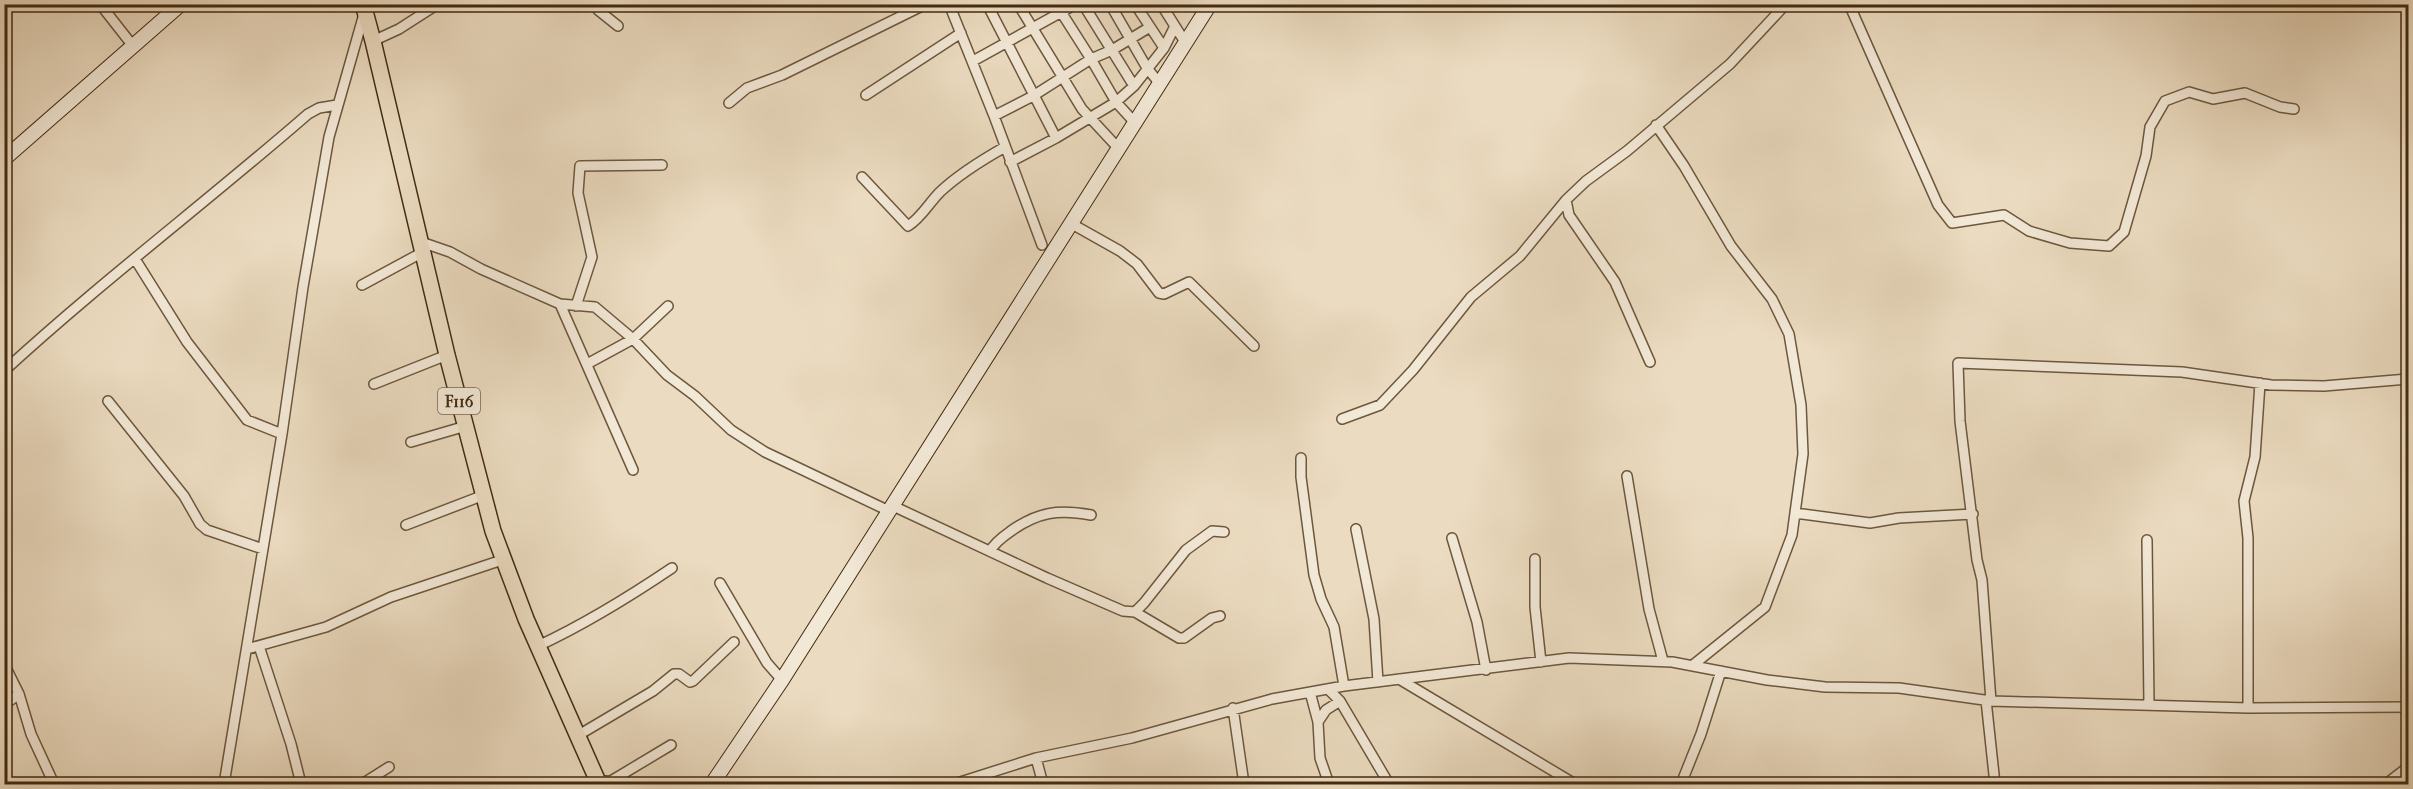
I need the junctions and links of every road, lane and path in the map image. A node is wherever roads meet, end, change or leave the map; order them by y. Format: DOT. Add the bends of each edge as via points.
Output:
graph roads {
  1 [pos="100,4"];
  2 [pos="181,4"];
  3 [pos="438,4"];
  4 [pos="596,4"];
  5 [pos="926,4"];
  6 [pos="987,4"];
  7 [pos="1018,4"];
  8 [pos="1076,4"];
  9 [pos="1083,4"];
  10 [pos="1110,4"];
  11 [pos="1135,4"];
  12 [pos="1161,4"];
  13 [pos="1210,4"];
  14 [pos="1786,4"];
  15 [pos="1849,4"];
  16 [pos="951,5"];
  17 [pos="364,8"];
  18 [pos="1059,9"];
  19 [pos="618,26"];
  20 [pos="1150,27"];
  21 [pos="1174,28"];
  22 [pos="1033,29"];
  23 [pos="961,33"];
  24 [pos="1130,39"];
  25 [pos="373,41"];
  26 [pos="1185,42"];
  27 [pos="1007,44"];
  28 [pos="133,46"];
  29 [pos="1164,48"];
  30 [pos="1112,50"];
  31 [pos="1091,59"];
  32 [pos="973,61"];
  33 [pos="1148,68"];
  34 [pos="1062,77"];
  35 [pos="1160,84"];
  36 [pos="1134,86"];
  37 [pos="866,95"];
  38 [pos="1033,96"];
  39 [pos="1116,102"];
  40 [pos="729,103"];
  41 [pos="337,105"];
  42 [pos="2294,109"];
  43 [pos="994,116"];
  44 [pos="1089,118"];
  45 [pos="1136,124"];
  46 [pos="1656,125"];
  47 [pos="1056,138"];
  48 [pos="1005,147"];
  49 [pos="1119,149"];
  50 [pos="4,159"];
  51 [pos="1010,162"];
  52 [pos="662,165"];
  53 [pos="861,177"];
  54 [pos="1566,200"];
  55 [pos="1072,224"];
  56 [pos="1042,245"];
  57 [pos="422,247"];
  58 [pos="135,259"];
  59 [pos="362,285"];
  60 [pos="560,304"];
  61 [pos="576,306"];
  62 [pos="668,306"];
  63 [pos="633,339"];
  64 [pos="1254,346"];
  65 [pos="447,355"];
  66 [pos="1650,362"];
  67 [pos="587,364"];
  68 [pos="4,371"];
  69 [pos="2409,379"];
  70 [pos="2260,383"];
  71 [pos="374,384"];
  72 [pos="108,401"];
  73 [pos="1342,419"];
  74 [pos="466,426"];
  75 [pos="282,434"];
  76 [pos="411,442"];
  77 [pos="1300,458"];
  78 [pos="633,470"];
  79 [pos="1628,476"];
  80 [pos="484,495"];
  81 [pos="891,509"];
  82 [pos="1795,513"];
  83 [pos="1973,514"];
  84 [pos="1091,515"];
  85 [pos="406,525"];
  86 [pos="1356,529"];
  87 [pos="1224,532"];
  88 [pos="1452,538"];
  89 [pos="2147,540"];
  90 [pos="263,549"];
  91 [pos="991,550"];
  92 [pos="505,559"];
  93 [pos="1535,559"];
  94 [pos="672,568"];
  95 [pos="720,583"];
  96 [pos="1135,612"];
  97 [pos="1220,616"];
  98 [pos="734,642"];
  99 [pos="259,646"];
  100 [pos="538,646"];
  101 [pos="247,649"];
  102 [pos="1663,661"];
  103 [pos="1541,662"];
  104 [pos="4,664"];
  105 [pos="1693,665"];
  106 [pos="1485,670"];
  107 [pos="1721,671"];
  108 [pos="1400,679"];
  109 [pos="782,680"];
  110 [pos="1378,682"];
  111 [pos="1344,686"];
  112 [pos="1328,689"];
  113 [pos="1310,692"];
  114 [pos="20,694"];
  115 [pos="1340,701"];
  116 [pos="1989,701"];
  117 [pos="4,705"];
  118 [pos="2149,705"];
  119 [pos="2409,707"];
  120 [pos="1233,708"];
  121 [pos="2248,708"];
  122 [pos="1318,722"];
  123 [pos="578,736"];
  124 [pos="671,745"];
  125 [pos="1036,758"];
  126 [pos="388,766"];
  127 [pos="2409,767"];
  128 [pos="598,783"];
  129 [pos="54,784"];
  130 [pos="224,784"];
  131 [pos="301,784"];
  132 [pos="362,784"];
  133 [pos="712,784"];
  134 [pos="954,784"];
  135 [pos="1042,784"];
  136 [pos="1244,784"];
  137 [pos="1329,784"];
  138 [pos="1389,784"];
  139 [pos="1575,784"];
  140 [pos="1681,784"];
  141 [pos="1995,784"];
  142 [pos="2386,784"];
  1 -- 28 [label="street"];
  2 -- 28 [label="street"];
  3 -- 25 [label="street"];
  4 -- 19 [label="street"];
  5 -- 40 [label="street" via="782,75 747,88"];
  6 -- 27 [label="street"];
  7 -- 22 [label="street"];
  8 -- 18 [label="street"];
  9 -- 30 [label="street"];
  10 -- 24 [label="street"];
  11 -- 20 [label="street"];
  12 -- 21 [label="street"];
  13 -- 26 [label="street"];
  14 -- 46 [label="street" via="1730,64"];
  15 -- 42 [label="street" via="1938,205 1952,223 2004,215 2029,231 2070,243 2109,246 2124,232 2146,156 2150,127 2165,101 2189,92 2213,99 2245,93"];
  16 -- 23 [label="street"];
  17 -- 25 [label="main road, F116"];
  17 -- 41 [label="street"];
  18 -- 22 [label="street"];
  18 -- 31 [label="street"];
  20 -- 24 [label="street"];
  20 -- 29 [label="street"];
  21 -- 26 [label="street"];
  21 -- 29 [label="street"];
  22 -- 27 [label="street"];
  22 -- 34 [label="street"];
  23 -- 32 [label="street"];
  23 -- 37 [label="street"];
  24 -- 30 [label="street"];
  24 -- 33 [label="street"];
  25 -- 57 [label="main road, F116"];
  26 -- 35 [label="street"];
  27 -- 32 [label="street"];
  27 -- 38 [label="street"];
  28 -- 50 [label="street"];
  29 -- 33 [label="street"];
  30 -- 31 [label="street"];
  30 -- 36 [label="street"];
  31 -- 34 [label="street"];
  31 -- 39 [label="street"];
  32 -- 43 [label="street"];
  33 -- 35 [label="street"];
  33 -- 36 [label="street"];
  34 -- 38 [label="street"];
  34 -- 44 [label="street"];
  35 -- 45 [label="street"];
  36 -- 39 [label="street"];
  38 -- 43 [label="street"];
  38 -- 47 [label="street"];
  39 -- 44 [label="street"];
  39 -- 45 [label="street"];
  41 -- 58 [label="street" via="308,114"];
  41 -- 75 [label="street" via="328,137"];
  43 -- 48 [label="street"];
  44 -- 47 [label="street"];
  44 -- 49 [label="street"];
  45 -- 49 [label="street"];
  46 -- 54 [label="street"];
  46 -- 82 [label="street" via="1731,246 1772,299 1790,334 1801,405 1803,454"];
  47 -- 51 [label="street"];
  48 -- 51 [label="street"];
  48 -- 53 [label="street" via="940,192 908,226"];
  49 -- 55 [label="street"];
  51 -- 56 [label="street"];
  52 -- 61 [label="street" via="580,166 578,193 592,257"];
  54 -- 66 [label="street" via="1569,215 1615,282"];
  54 -- 73 [label="street" via="1520,256 1471,297 1380,405"];
  55 -- 64 [label="street" via="1137,264 1159,293 1189,282"];
  55 -- 81 [label="street"];
  57 -- 59 [label="street"];
  57 -- 60 [label="street" via="450,252"];
  57 -- 65 [label="main road, F116"];
  58 -- 68 [label="street"];
  58 -- 75 [label="street" via="187,342 247,420"];
  60 -- 61 [label="street"];
  60 -- 67 [label="street"];
  61 -- 63 [label="street" via="595,307"];
  62 -- 63 [label="street"];
  63 -- 67 [label="street"];
  63 -- 81 [label="street" via="730,430 765,452"];
  65 -- 71 [label="street"];
  65 -- 74 [label="main road, F116"];
  67 -- 78 [label="street"];
  69 -- 70 [label="street" via="2324,386"];
  70 -- 83 [label="street" via="2182,372 1958,363 1960,421"];
  70 -- 121 [label="street" via="2255,457 2244,501 2248,538"];
  72 -- 90 [label="street" via="184,496 200,524"];
  74 -- 76 [label="street"];
  74 -- 80 [label="main road, F116"];
  75 -- 90 [label="street"];
  77 -- 111 [label="street" via="1314,575 1334,627"];
  79 -- 102 [label="street" via="1649,609"];
  80 -- 85 [label="street"];
  80 -- 92 [label="main road, F116"];
  81 -- 91 [label="street"];
  81 -- 109 [label="street"];
  82 -- 83 [label="street" via="1870,523"];
  82 -- 105 [label="street" via="1792,535 1765,607"];
  83 -- 116 [label="street" via="1982,580"];
  84 -- 91 [label="street" via="1069,511 1033,517 995,543"];
  86 -- 110 [label="street" via="1374,619"];
  87 -- 96 [label="street" via="1212,531 1186,550"];
  88 -- 106 [label="street" via="1477,622"];
  89 -- 118 [label="street"];
  90 -- 101 [label="street"];
  91 -- 96 [label="street" via="1123,611"];
  92 -- 99 [label="street" via="392,597 326,627"];
  92 -- 100 [label="main road, F116"];
  93 -- 103 [label="street"];
  94 -- 100 [label="street"];
  95 -- 109 [label="street" via="767,663"];
  96 -- 97 [label="street" via="1179,638"];
  98 -- 123 [label="street" via="693,681 675,674"];
  99 -- 101 [label="street"];
  99 -- 131 [label="street"];
  100 -- 123 [label="main road, F116"];
  101 -- 130 [label="street"];
  102 -- 103 [label="street" via="1569,658"];
  102 -- 105 [label="street"];
  103 -- 106 [label="street"];
  104 -- 114 [label="street"];
  105 -- 107 [label="street"];
  106 -- 108 [label="street"];
  107 -- 116 [label="street" via="1825,687 1899,688"];
  107 -- 140 [label="street"];
  108 -- 110 [label="street"];
  108 -- 139 [label="street"];
  109 -- 133 [label="street"];
  110 -- 111 [label="street"];
  111 -- 112 [label="street"];
  112 -- 113 [label="street"];
  112 -- 115 [label="street"];
  113 -- 120 [label="street"];
  113 -- 122 [label="street"];
  114 -- 117 [label="street"];
  114 -- 129 [label="street" via="31,734"];
  115 -- 122 [label="street" via="1326,710"];
  115 -- 138 [label="street"];
  116 -- 118 [label="street"];
  116 -- 141 [label="street"];
  118 -- 121 [label="street"];
  119 -- 121 [label="street"];
  120 -- 125 [label="street" via="1132,738"];
  120 -- 136 [label="street"];
  122 -- 137 [label="street" via="1320,758"];
  123 -- 128 [label="main road, F116"];
  124 -- 128 [label="street" via="611,781"];
  125 -- 134 [label="street"];
  125 -- 135 [label="street"];
  126 -- 132 [label="street"];
  127 -- 142 [label="street"];
}
